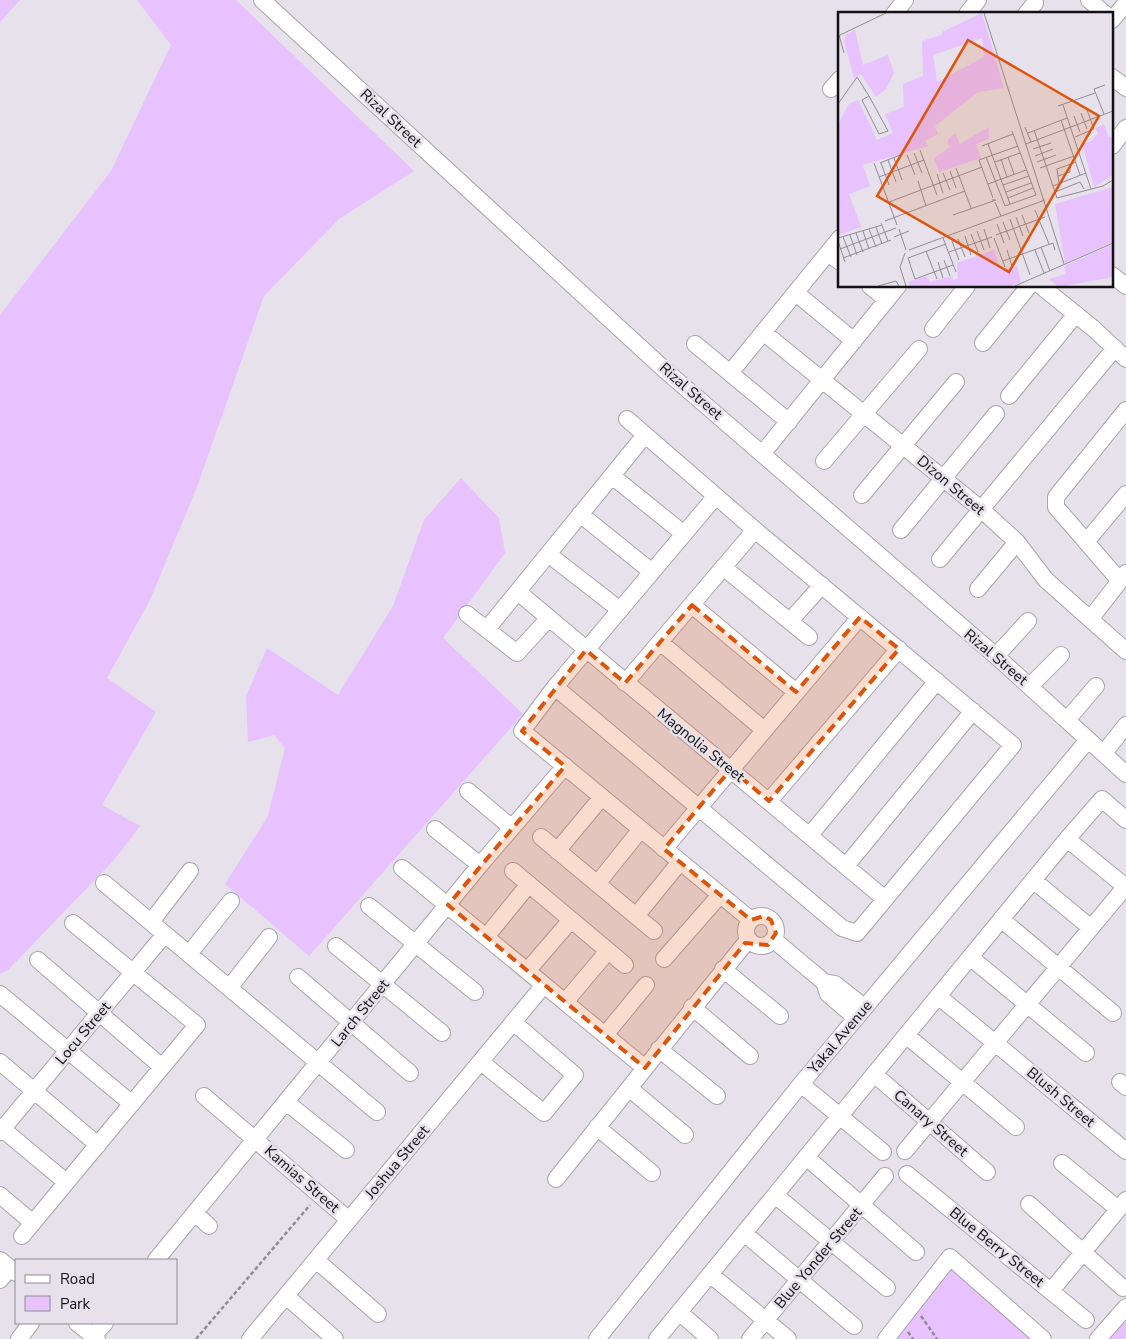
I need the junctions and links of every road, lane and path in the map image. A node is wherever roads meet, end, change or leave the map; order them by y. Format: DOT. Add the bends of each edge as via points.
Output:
graph roads {
  1 [pos="262,0"];
  2 [pos="905,0"];
  3 [pos="978,0"];
  4 [pos="1089,0"];
  5 [pos="1126,3"];
  6 [pos="896,12"];
  7 [pos="969,12"];
  8 [pos="1104,12"];
  9 [pos="1114,18"];
  10 [pos="1114,79"];
  11 [pos="1126,88"];
  12 [pos="1126,128"];
  13 [pos="1114,142"];
  14 [pos="838,244"];
  15 [pos="834,257"];
  16 [pos="1114,277"];
  17 [pos="1126,286"];
  18 [pos="872,288"];
  19 [pos="896,288"];
  20 [pos="965,288"];
  21 [pos="1027,288"];
  22 [pos="1044,288"];
  23 [pos="796,293"];
  24 [pos="887,300"];
  25 [pos="1076,314"];
  26 [pos="933,329"];
  27 [pos="763,332"];
  28 [pos="854,341"];
  29 [pos="695,344"];
  30 [pos="983,344"];
  31 [pos="919,349"];
  32 [pos="1120,354"];
  33 [pos="730,373"];
  34 [pos="823,380"];
  35 [pos="956,382"];
  36 [pos="1009,396"];
  37 [pos="865,414"];
  38 [pos="996,414"];
  39 [pos="1124,418"];
  40 [pos="627,419"];
  41 [pos="789,422"];
  42 [pos="644,435"];
  43 [pos="903,446"];
  44 [pos="762,454"];
  45 [pos="824,461"];
  46 [pos="612,476"];
  47 [pos="944,479"];
  48 [pos="1126,494"];
  49 [pos="862,495"];
  50 [pos="716,496"];
  51 [pos="982,510"];
  52 [pos="580,514"];
  53 [pos="755,530"];
  54 [pos="901,530"];
  55 [pos="684,534"];
  56 [pos="1017,542"];
  57 [pos="1086,542"];
  58 [pos="548,554"];
  59 [pos="940,559"];
  60 [pos="723,567"];
  61 [pos="652,572"];
  62 [pos="1123,577"];
  63 [pos="822,585"];
  64 [pos="978,589"];
  65 [pos="518,592"];
  66 [pos="692,604"];
  67 [pos="620,610"];
  68 [pos="467,614"];
  69 [pos="860,617"];
  70 [pos="549,618"];
  71 [pos="1091,618"];
  72 [pos="790,621"];
  73 [pos="1028,621"];
  74 [pos="487,629"];
  75 [pos="809,637"];
  76 [pos="660,642"];
  77 [pos="586,650"];
  78 [pos="899,650"];
  79 [pos="1126,651"];
  80 [pos="1061,655"];
  81 [pos="996,656"];
  82 [pos="937,681"];
  83 [pos="625,683"];
  84 [pos="1030,686"];
  85 [pos="1096,686"];
  86 [pos="555,687"];
  87 [pos="796,692"];
  88 [pos="973,711"];
  89 [pos="1067,720"];
  90 [pos="1126,725"];
  91 [pos="764,730"];
  92 [pos="1088,740"];
  93 [pos="1104,753"];
  94 [pos="565,766"];
  95 [pos="731,769"];
  96 [pos="1126,774"];
  97 [pos="468,792"];
  98 [pos="602,797"];
  99 [pos="769,801"];
  100 [pos="698,808"];
  101 [pos="1126,820"];
  102 [pos="512,827"];
  103 [pos="435,829"];
  104 [pos="641,830"];
  105 [pos="810,835"];
  106 [pos="540,837"];
  107 [pos="1067,839"];
  108 [pos="664,849"];
  109 [pos="557,851"];
  110 [pos="680,862"];
  111 [pos="480,865"];
  112 [pos="846,866"];
  113 [pos="402,868"];
  114 [pos="190,871"];
  115 [pos="513,871"];
  116 [pos="1033,880"];
  117 [pos="104,883"];
  118 [pos="529,884"];
  119 [pos="597,884"];
  120 [pos="1126,886"];
  121 [pos="720,895"];
  122 [pos="885,899"];
  123 [pos="232,901"];
  124 [pos="448,905"];
  125 [pos="369,906"];
  126 [pos="636,916"];
  127 [pos="1001,919"];
  128 [pos="571,920"];
  129 [pos="750,920"];
  130 [pos="150,922"];
  131 [pos="73,923"];
  132 [pos="1091,928"];
  133 [pos="654,932"];
  134 [pos="165,934"];
  135 [pos="268,937"];
  136 [pos="486,937"];
  137 [pos="748,940"];
  138 [pos="774,940"];
  139 [pos="415,945"];
  140 [pos="336,946"];
  141 [pos="608,951"];
  142 [pos="189,954"];
  143 [pos="970,957"];
  144 [pos="664,959"];
  145 [pos="38,960"];
  146 [pos="625,965"];
  147 [pos="1059,966"];
  148 [pos="723,969"];
  149 [pos="527,971"];
  150 [pos="133,972"];
  151 [pos="298,977"];
  152 [pos="382,985"];
  153 [pos="544,985"];
  154 [pos="646,985"];
  155 [pos="229,988"];
  156 [pos="475,992"];
  157 [pos="0,994"];
  158 [pos="938,996"];
  159 [pos="565,1002"];
  160 [pos="1027,1004"];
  161 [pos="692,1007"];
  162 [pos="99,1013"];
  163 [pos="860,1013"];
  164 [pos="1113,1013"];
  165 [pos="780,1016"];
  166 [pos="352,1022"];
  167 [pos="513,1022"];
  168 [pos="442,1033"];
  169 [pos="605,1035"];
  170 [pos="906,1035"];
  171 [pos="995,1042"];
  172 [pos="659,1049"];
  173 [pos="68,1051"];
  174 [pos="1086,1053"];
  175 [pos="750,1056"];
  176 [pos="0,1062"];
  177 [pos="481,1062"];
  178 [pos="318,1063"];
  179 [pos="162,1067"];
  180 [pos="645,1068"];
  181 [pos="410,1073"];
  182 [pos="874,1074"];
  183 [pos="962,1082"];
  184 [pos="801,1084"];
  185 [pos="629,1088"];
  186 [pos="35,1091"];
  187 [pos="204,1096"];
  188 [pos="717,1096"];
  189 [pos="286,1102"];
  190 [pos="132,1104"];
  191 [pos="377,1112"];
  192 [pos="840,1116"];
  193 [pos="929,1122"];
  194 [pos="1016,1127"];
  195 [pos="597,1128"];
  196 [pos="1,1130"];
  197 [pos="685,1135"];
  198 [pos="256,1139"];
  199 [pos="98,1144"];
  200 [pos="346,1150"];
  201 [pos="905,1151"];
  202 [pos="1126,1151"];
  203 [pos="883,1152"];
  204 [pos="806,1157"];
  205 [pos="1062,1163"];
  206 [pos="987,1172"];
  207 [pos="652,1173"];
  208 [pos="907,1174"];
  209 [pos="885,1176"];
  210 [pos="556,1179"];
  211 [pos="66,1182"];
  212 [pos="319,1194"];
  213 [pos="0,1195"];
  214 [pos="775,1195"];
  215 [pos="1029,1204"];
  216 [pos="862,1205"];
  217 [pos="1122,1205"];
  218 [pos="195,1213"];
  219 [pos="349,1220"];
  220 [pos="33,1222"];
  221 [pos="209,1226"];
  222 [pos="744,1233"];
  223 [pos="22,1236"];
  224 [pos="831,1242"];
  225 [pos="916,1252"];
  226 [pos="1083,1252"];
  227 [pos="157,1259"];
  228 [pos="316,1260"];
  229 [pos="710,1274"];
  230 [pos="799,1280"];
  231 [pos="887,1288"];
  232 [pos="1123,1288"];
  233 [pos="1051,1291"];
  234 [pos="286,1296"];
  235 [pos="913,1305"];
  236 [pos="1126,1307"];
  237 [pos="679,1312"];
  238 [pos="378,1314"];
  239 [pos="765,1320"];
  240 [pos="1086,1320"];
  241 [pos="30,1324"];
  242 [pos="102,1324"];
  243 [pos="854,1326"];
  244 [pos="87,1334"];
  245 [pos="254,1338"];
  246 [pos="19,1339"];
  247 [pos="196,1339"];
  248 [pos="335,1339"];
  249 [pos="596,1339"];
  250 [pos="657,1339"];
  251 [pos="710,1339"];
  252 [pos="750,1339"];
  253 [pos="788,1339"];
  254 [pos="886,1339"];
  255 [pos="937,1339"];
  256 [pos="1043,1339"];
  257 [pos="1098,1339"];
  1 -- 44 [label="street, Rizal Street" via="666,371"];
  2 -- 6 [label="street"];
  3 -- 7 [label="street"];
  4 -- 8 [label="street"];
  5 -- 9 [label="street"];
  10 -- 11 [label="street"];
  12 -- 13 [label="street"];
  14 -- 15 [label="street"];
  15 -- 23 [label="street"];
  16 -- 17 [label="street"];
  18 -- 24 [label="street"];
  19 -- 24 [label="street"];
  20 -- 26 [label="street"];
  21 -- 30 [label="street"];
  22 -- 25 [label="street"];
  23 -- 27 [label="street"];
  23 -- 28 [label="street"];
  24 -- 28 [label="street"];
  25 -- 32 [label="street"];
  25 -- 36 [label="street"];
  27 -- 33 [label="street"];
  27 -- 34 [label="street, Dizon Street"];
  28 -- 34 [label="street"];
  29 -- 33 [label="street"];
  31 -- 37 [label="street"];
  32 -- 51 [label="street"];
  33 -- 41 [label="street"];
  34 -- 37 [label="street, Dizon Street"];
  34 -- 41 [label="street"];
  35 -- 43 [label="street"];
  37 -- 43 [label="street, Dizon Street"];
  37 -- 45 [label="street"];
  38 -- 47 [label="street"];
  39 -- 57 [label="street" via="1056,497 1056,507"];
  40 -- 42 [label="street"];
  41 -- 44 [label="street"];
  42 -- 46 [label="street"];
  42 -- 50 [label="street"];
  43 -- 47 [label="street, Dizon Street"];
  43 -- 49 [label="street"];
  44 -- 81 [label="street, Rizal Street"];
  46 -- 52 [label="street"];
  46 -- 55 [label="street"];
  47 -- 51 [label="street, Dizon Street"];
  47 -- 54 [label="street"];
  48 -- 57 [label="street"];
  50 -- 53 [label="street"];
  50 -- 55 [label="street"];
  51 -- 56 [label="street, Dizon Street"];
  51 -- 59 [label="street"];
  52 -- 58 [label="street"];
  52 -- 61 [label="street"];
  53 -- 60 [label="street"];
  53 -- 63 [label="street"];
  55 -- 61 [label="street"];
  56 -- 64 [label="street"];
  56 -- 71 [label="street, Dizon Street" via="1046,580"];
  57 -- 62 [label="street"];
  58 -- 65 [label="street"];
  58 -- 67 [label="street"];
  60 -- 66 [label="street"];
  60 -- 72 [label="street"];
  61 -- 67 [label="street"];
  62 -- 71 [label="street"];
  63 -- 69 [label="street"];
  63 -- 72 [label="street"];
  65 -- 70 [label="street, Magnolia Street"];
  65 -- 74 [label="street"];
  66 -- 76 [label="street"];
  66 -- 87 [label="street"];
  67 -- 77 [label="street"];
  68 -- 74 [label="street"];
  69 -- 78 [label="street"];
  69 -- 87 [label="street"];
  70 -- 74 [label="street" via="517,652"];
  70 -- 77 [label="street, Magnolia Street"];
  71 -- 79 [label="street, Dizon Street"];
  72 -- 75 [label="street"];
  73 -- 81 [label="street"];
  76 -- 83 [label="street"];
  76 -- 91 [label="street"];
  77 -- 83 [label="street, Magnolia Street"];
  77 -- 86 [label="street"];
  78 -- 82 [label="street"];
  78 -- 99 [label="street"];
  80 -- 84 [label="street"];
  81 -- 84 [label="street, Rizal Street"];
  82 -- 88 [label="street"];
  82 -- 105 [label="street"];
  83 -- 95 [label="street, Magnolia Street"];
  84 -- 89 [label="street, Rizal Street"];
  85 -- 89 [label="street"];
  86 -- 94 [label="street" via="522,731"];
  86 -- 100 [label="street"];
  87 -- 91 [label="street"];
  88 -- 112 [label="street"];
  88 -- 122 [label="street" via="1013,745"];
  89 -- 92 [label="street, Rizal Street"];
  90 -- 93 [label="street"];
  91 -- 95 [label="street"];
  92 -- 93 [label="street, Rizal Street"];
  92 -- 163 [label="street, Yakal Avenue"];
  93 -- 96 [label="street, Rizal Street"];
  94 -- 98 [label="street"];
  94 -- 102 [label="street, Larch Street"];
  95 -- 99 [label="street, Magnolia Street"];
  95 -- 100 [label="street"];
  97 -- 102 [label="street"];
  98 -- 104 [label="street"];
  98 -- 109 [label="street"];
  99 -- 105 [label="street, Magnolia Street"];
  100 -- 108 [label="street"];
  100 -- 122 [label="street" via="842,928 857,933"];
  101 -- 107 [label="street" via="1102,799"];
  102 -- 111 [label="street, Larch Street"];
  103 -- 111 [label="street"];
  104 -- 108 [label="street"];
  104 -- 119 [label="street"];
  105 -- 112 [label="street, Magnolia Street"];
  106 -- 109 [label="street"];
  107 -- 116 [label="street"];
  107 -- 120 [label="street"];
  108 -- 110 [label="street"];
  109 -- 119 [label="street"];
  110 -- 121 [label="street"];
  110 -- 126 [label="street"];
  111 -- 124 [label="street, Larch Street"];
  112 -- 122 [label="street, Magnolia Street"];
  113 -- 124 [label="street"];
  114 -- 130 [label="street"];
  115 -- 118 [label="street"];
  116 -- 127 [label="street"];
  116 -- 132 [label="street"];
  117 -- 130 [label="street"];
  118 -- 128 [label="street"];
  118 -- 136 [label="street"];
  119 -- 126 [label="street"];
  120 -- 132 [label="street"];
  121 -- 129 [label="street"];
  121 -- 144 [label="street"];
  123 -- 142 [label="street"];
  124 -- 136 [label="street"];
  124 -- 139 [label="street, Larch Street"];
  125 -- 139 [label="street"];
  126 -- 133 [label="street"];
  127 -- 143 [label="street"];
  127 -- 147 [label="street"];
  128 -- 141 [label="street"];
  128 -- 149 [label="street"];
  129 -- 137 [label="street" via="746,930"];
  129 -- 138 [label="street" via="757,917 771,920 775,926"];
  130 -- 134 [label="street"];
  131 -- 150 [label="street"];
  132 -- 147 [label="street"];
  134 -- 142 [label="street"];
  134 -- 150 [label="street, Locu Street"];
  135 -- 155 [label="street"];
  136 -- 149 [label="street"];
  137 -- 138 [label="street" via="761,947"];
  137 -- 148 [label="street"];
  138 -- 163 [label="street" via="824,982 835,984"];
  139 -- 152 [label="street, Larch Street"];
  139 -- 156 [label="street"];
  140 -- 152 [label="street"];
  141 -- 146 [label="street"];
  141 -- 159 [label="street"];
  142 -- 155 [label="street"];
  143 -- 158 [label="street"];
  143 -- 160 [label="street"];
  145 -- 162 [label="street"];
  147 -- 160 [label="street"];
  147 -- 164 [label="street"];
  148 -- 161 [label="street"];
  148 -- 165 [label="street"];
  149 -- 153 [label="street"];
  150 -- 162 [label="street, Locu Street"];
  150 -- 179 [label="street" via="197,1025"];
  151 -- 166 [label="street"];
  152 -- 166 [label="street, Larch Street"];
  152 -- 168 [label="street"];
  153 -- 159 [label="street"];
  153 -- 167 [label="street, Joshua Street"];
  154 -- 169 [label="street"];
  155 -- 178 [label="street"];
  157 -- 173 [label="street"];
  158 -- 170 [label="street"];
  158 -- 171 [label="street, Blush Street"];
  159 -- 169 [label="street"];
  160 -- 171 [label="street"];
  160 -- 174 [label="street"];
  161 -- 172 [label="street"];
  161 -- 175 [label="street"];
  162 -- 173 [label="street, Locu Street"];
  162 -- 179 [label="street"];
  163 -- 184 [label="street, Yakal Avenue"];
  166 -- 178 [label="street, Larch Street"];
  166 -- 181 [label="street"];
  167 -- 177 [label="street, Joshua Street"];
  167 -- 177 [label="street" via="575,1075 544,1113"];
  169 -- 180 [label="street"];
  170 -- 182 [label="street"];
  170 -- 183 [label="street"];
  171 -- 183 [label="street"];
  171 -- 202 [label="street, Blush Street"];
  172 -- 180 [label="street"];
  172 -- 188 [label="street"];
  173 -- 186 [label="street, Locu Street"];
  173 -- 190 [label="street"];
  176 -- 186 [label="street"];
  177 -- 219 [label="street, Joshua Street"];
  178 -- 189 [label="street, Larch Street"];
  178 -- 191 [label="street"];
  179 -- 190 [label="street"];
  180 -- 185 [label="street"];
  182 -- 192 [label="street"];
  182 -- 193 [label="street, Canary Street"];
  183 -- 193 [label="street"];
  183 -- 194 [label="street"];
  184 -- 192 [label="street"];
  184 -- 249 [label="street, Yakal Avenue"];
  185 -- 195 [label="street"];
  185 -- 197 [label="street"];
  186 -- 196 [label="street, Locu Street"];
  186 -- 199 [label="street"];
  187 -- 198 [label="street, Kamias Street"];
  189 -- 198 [label="street, Larch Street"];
  189 -- 200 [label="street"];
  190 -- 199 [label="street"];
  192 -- 203 [label="street"];
  192 -- 204 [label="street"];
  193 -- 201 [label="street"];
  193 -- 206 [label="street, Canary Street"];
  195 -- 207 [label="street"];
  195 -- 210 [label="street"];
  196 -- 211 [label="street"];
  198 -- 212 [label="street, Kamias Street"];
  198 -- 218 [label="street, Larch Street" via="211,1185"];
  199 -- 211 [label="street"];
  201 -- 203 [label="street" via="896,1147"];
  201 -- 208 [label="street" via="910,1162"];
  203 -- 209 [label="street" via="878,1165"];
  204 -- 214 [label="street"];
  204 -- 216 [label="street"];
  205 -- 217 [label="street"];
  208 -- 209 [label="street" via="894,1179"];
  208 -- 233 [label="street, Blue Berry Street"];
  209 -- 216 [label="street, Blue Yonder Street"];
  211 -- 220 [label="street"];
  212 -- 219 [label="street, Kamias Street"];
  212 -- 247 [label="path"];
  213 -- 220 [label="street"];
  214 -- 222 [label="street"];
  214 -- 224 [label="street"];
  215 -- 226 [label="street"];
  216 -- 224 [label="street, Blue Yonder Street"];
  216 -- 225 [label="street"];
  217 -- 226 [label="street"];
  218 -- 221 [label="street"];
  218 -- 227 [label="street, Larch Street"];
  219 -- 228 [label="street, Joshua Street"];
  220 -- 223 [label="street"];
  222 -- 229 [label="street"];
  222 -- 230 [label="street"];
  224 -- 230 [label="street, Blue Yonder Street"];
  224 -- 231 [label="street"];
  226 -- 232 [label="street"];
  226 -- 233 [label="street"];
  228 -- 234 [label="street, Joshua Street"];
  228 -- 238 [label="street"];
  229 -- 237 [label="street"];
  229 -- 239 [label="street"];
  230 -- 239 [label="street, Blue Yonder Street"];
  230 -- 243 [label="street"];
  233 -- 240 [label="street, Blue Berry Street"];
  234 -- 245 [label="street, Joshua Street"];
  234 -- 248 [label="street"];
  235 -- 254 [label="street"];
  235 -- 255 [label="path"];
  235 -- 256 [label="street" via="950,1257"];
  236 -- 257 [label="street"];
  237 -- 250 [label="street"];
  237 -- 251 [label="street"];
  239 -- 252 [label="street, Blue Yonder Street"];
  239 -- 253 [label="street"];
  241 -- 246 [label="street"];
  242 -- 244 [label="street"];
}
